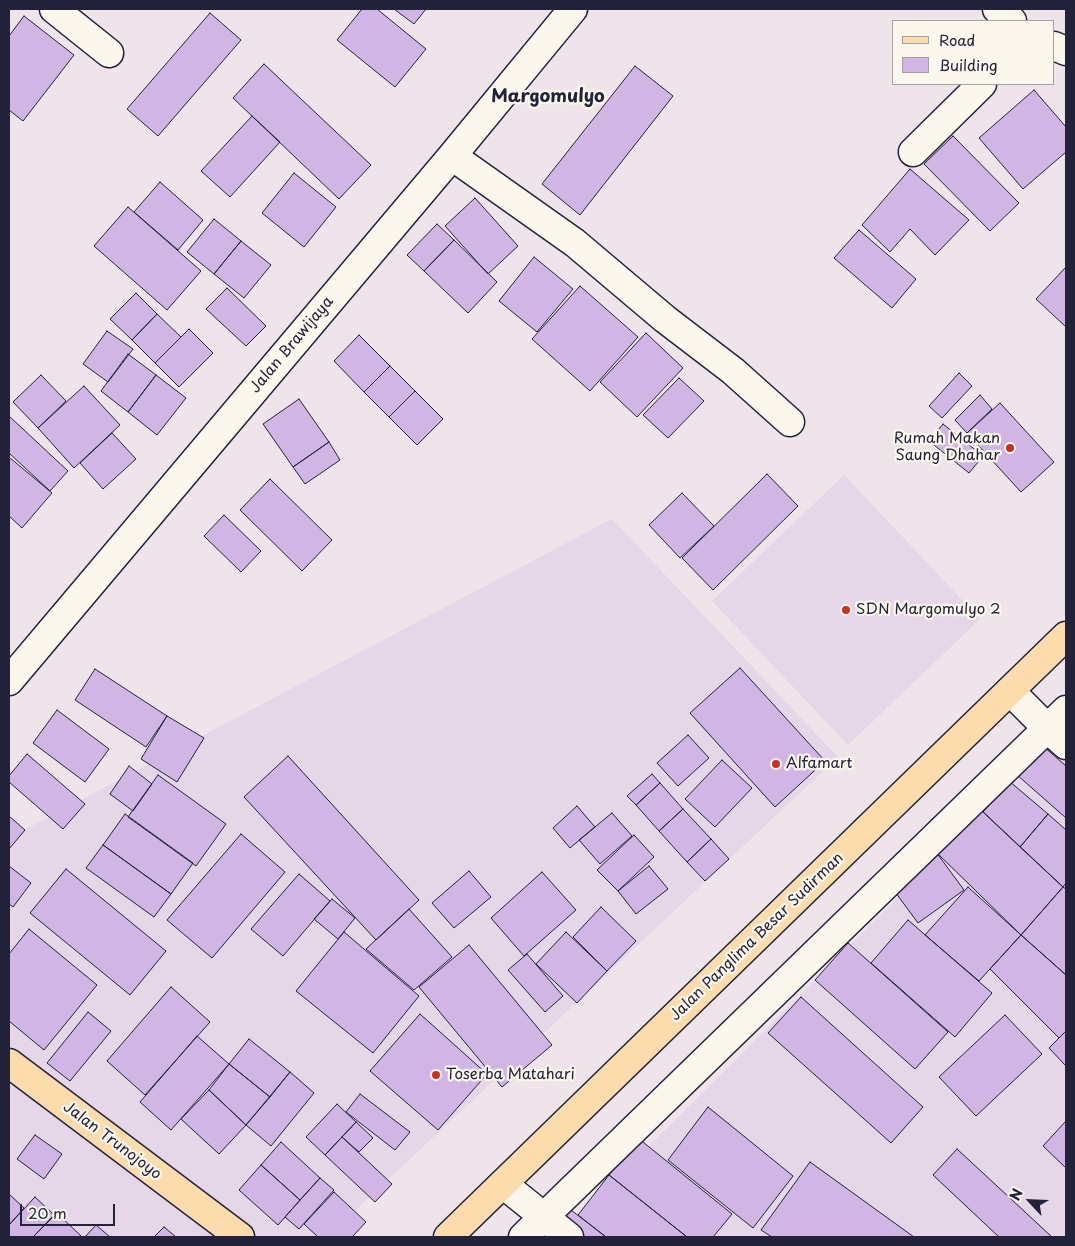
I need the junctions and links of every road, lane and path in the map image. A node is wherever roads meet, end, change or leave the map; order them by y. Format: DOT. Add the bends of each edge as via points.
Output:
graph roads {
  1 [pos="54,9"];
  2 [pos="573,9"];
  3 [pos="997,9"];
  4 [pos="1011,20"];
  5 [pos="109,53"];
  6 [pos="981,85"];
  7 [pos="913,152"];
  8 [pos="452,156"];
  9 [pos="790,422"];
  10 [pos="1066,636"];
  11 [pos="9,680"];
  12 [pos="1010,691"];
  13 [pos="1060,728"];
  14 [pos="9,1063"];
  15 [pos="503,1184"];
  16 [pos="543,1217"];
  17 [pos="240,1237"];
  18 [pos="448,1237"];
  19 [pos="523,1237"];
  20 [pos="569,1237"];
  1 -- 5 [label="street"];
  2 -- 8 [label="street, Jalan Brawijaya"];
  3 -- 4 [label="street"];
  6 -- 7 [label="street"];
  8 -- 9 [label="street" via="575,243 733,371"];
  8 -- 11 [label="street, Jalan Brawijaya"];
  10 -- 12 [label="main road, Jalan Panglima Besar Sudirman"];
  12 -- 13 [label="street"];
  12 -- 15 [label="main road, Jalan Panglima Besar Sudirman"];
  13 -- 16 [label="street"];
  14 -- 17 [label="main road, Jalan Trunojoyo"];
  15 -- 16 [label="street"];
  15 -- 18 [label="main road, Jalan Panglima Besar Sudirman"];
  16 -- 19 [label="street"];
  16 -- 20 [label="street"];
}
